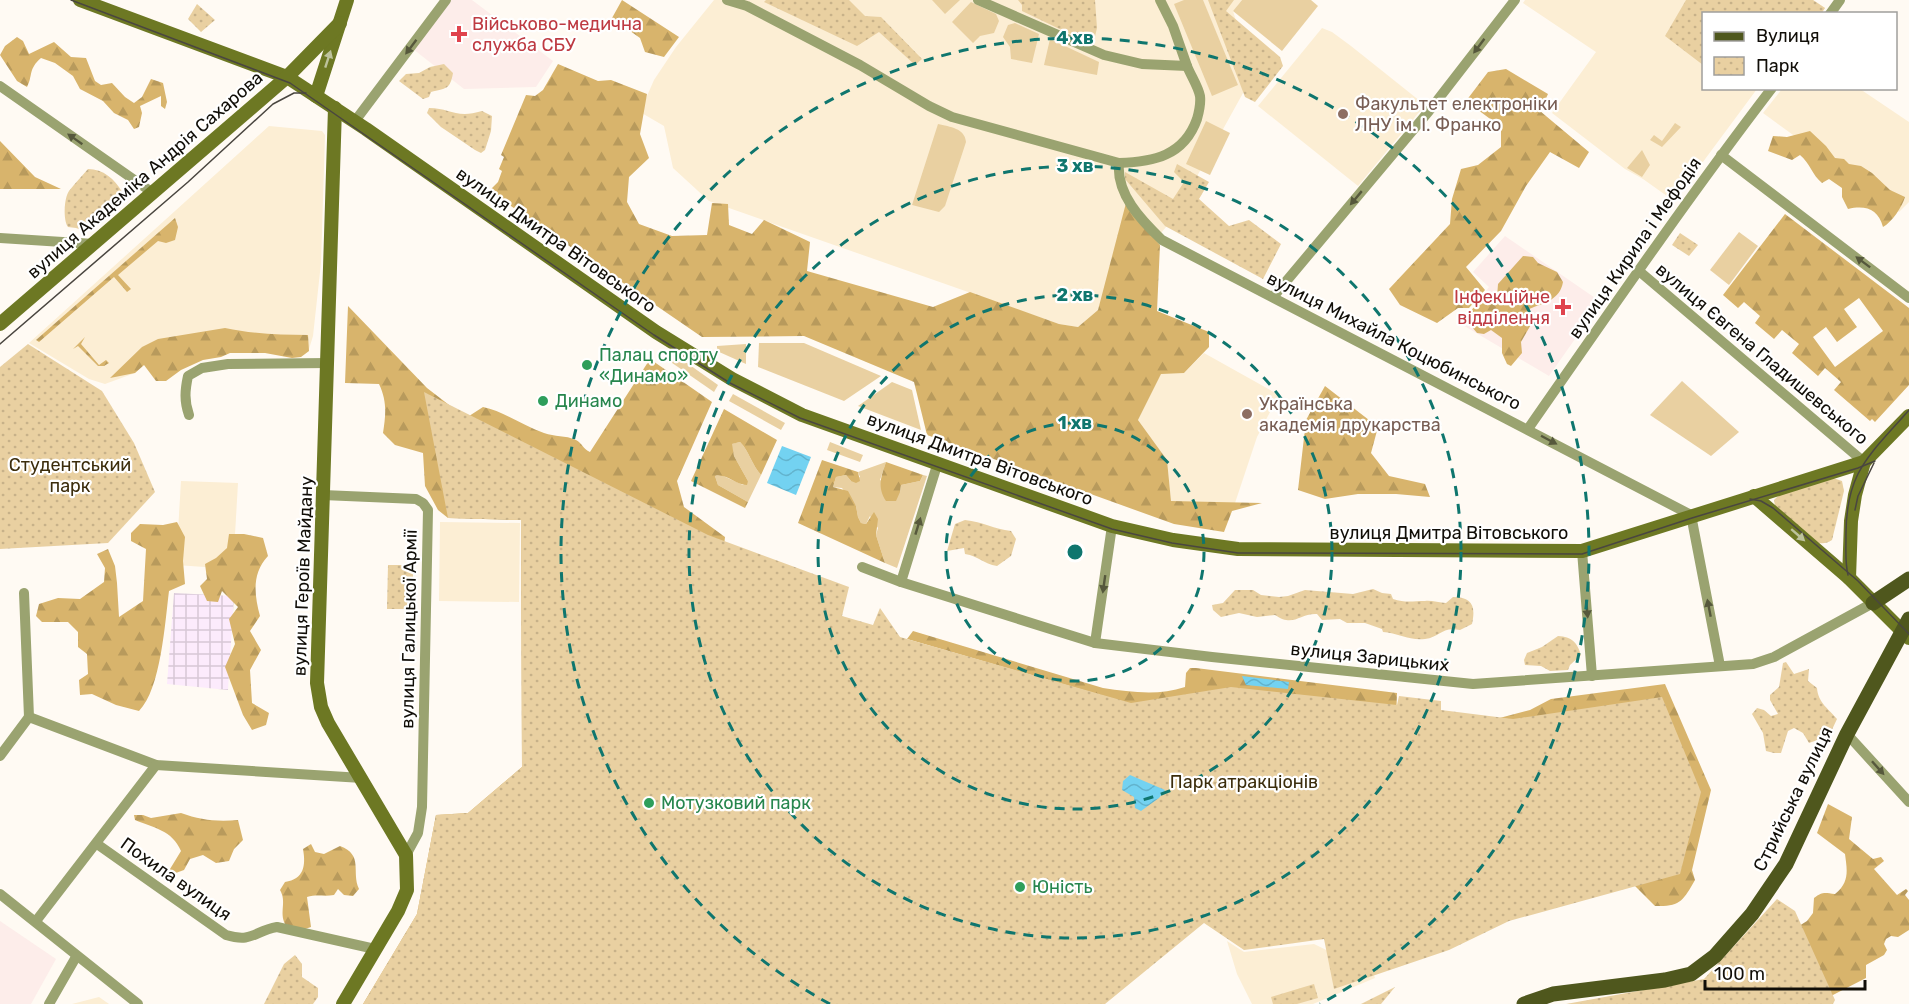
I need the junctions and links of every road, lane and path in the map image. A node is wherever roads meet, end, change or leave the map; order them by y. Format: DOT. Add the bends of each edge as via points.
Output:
graph roads {
  1 [pos="81,0"];
  2 [pos="347,0"];
  3 [pos="446,0"];
  4 [pos="727,0"];
  5 [pos="978,0"];
  6 [pos="1160,0"];
  7 [pos="1515,0"];
  8 [pos="749,3"];
  9 [pos="340,23"];
  10 [pos="1187,66"];
  11 [pos="287,77"];
  12 [pos="0,86"];
  13 [pos="1770,90"];
  14 [pos="316,96"];
  15 [pos="335,108"];
  16 [pos="355,121"];
  17 [pos="1721,154"];
  18 [pos="1119,163"];
  19 [pos="153,193"];
  20 [pos="0,238"];
  21 [pos="94,244"];
  22 [pos="1639,271"];
  23 [pos="1273,297"];
  24 [pos="1909,298"];
  25 [pos="0,324"];
  26 [pos="328,363"];
  27 [pos="189,415"];
  28 [pos="1909,416"];
  29 [pos="1528,429"];
  30 [pos="938,462"];
  31 [pos="1864,462"];
  32 [pos="323,495"];
  33 [pos="1754,496"];
  34 [pos="1691,515"];
  35 [pos="1112,526"];
  36 [pos="1582,551"];
  37 [pos="862,567"];
  38 [pos="1849,578"];
  39 [pos="1909,579"];
  40 [pos="901,582"];
  41 [pos="24,593"];
  42 [pos="1873,603"];
  43 [pos="1907,629"];
  44 [pos="1095,643"];
  45 [pos="1720,666"];
  46 [pos="1592,676"];
  47 [pos="29,717"];
  48 [pos="1847,734"];
  49 [pos="0,756"];
  50 [pos="156,765"];
  51 [pos="362,778"];
  52 [pos="1909,802"];
  53 [pos="98,843"];
  54 [pos="406,855"];
  55 [pos="0,894"];
  56 [pos="36,921"];
  57 [pos="375,949"];
  58 [pos="76,957"];
  59 [pos="49,1004"];
  60 [pos="138,1004"];
  61 [pos="343,1004"];
  62 [pos="1524,1004"];
  1 -- 11 [label="main road, вулиця Дмитра Вітовського"];
  2 -- 9 [label="main road"];
  3 -- 16 [label="street, one-way"];
  4 -- 8 [label="street"];
  5 -- 10 [label="street" via="1104,55 1142,64"];
  6 -- 10 [label="street"];
  7 -- 23 [label="street, one-way" via="1430,111"];
  8 -- 18 [label="street" via="952,117"];
  9 -- 11 [label="main road, вулиця Академіка Андрія Сахарова"];
  14 -- 9 [label="main road, one-way"];
  10 -- 18 [label="street" via="1200,96 1200,111 1182,145 1142,162"];
  11 -- 14 [label="main road, вулиця Дмитра Вітовського"];
  11 -- 19 [label="main road, вулиця Академіка Андрія Сахарова"];
  19 -- 12 [label="street, one-way"];
  13 -- 17 [label="street, вулиця Кирила і Мефодія"];
  14 -- 15 [label="main road, вулиця Дмитра Вітовського"];
  15 -- 16 [label="main road, вулиця Дмитра Вітовського"];
  15 -- 26 [label="main road, вулиця Героїв Майдану"];
  16 -- 30 [label="main road, вулиця Дмитра Вітовського" via="656,332 732,379 802,415"];
  17 -- 22 [label="street, вулиця Кирила і Мефодія"];
  24 -- 17 [label="street, one-way"];
  18 -- 23 [label="street, вулиця Михайла Коцюбинського" via="1118,176 1127,199 1162,240"];
  19 -- 21 [label="main road, вулиця Академіка Андрія Сахарова"];
  20 -- 21 [label="street"];
  21 -- 25 [label="main road, вулиця Академіка Андрія Сахарова"];
  22 -- 29 [label="street, вулиця Кирила і Мефодія"];
  22 -- 31 [label="street, вулиця Євгена Гладишевського"];
  23 -- 29 [label="street, вулиця Михайла Коцюбинського"];
  26 -- 27 [label="street" via="202,368 188,376 185,391"];
  26 -- 32 [label="main road, вулиця Героїв Майдану"];
  28 -- 31 [label="main road"];
  29 -- 34 [label="street, вулиця Михайла Коцюбинського, one-way"];
  30 -- 35 [label="main road, вулиця Дмитра Вітовського"];
  40 -- 30 [label="street, one-way"];
  31 -- 33 [label="main road, вулиця Дмитра Вітовського"];
  31 -- 38 [label="main road" via="1851,521"];
  32 -- 51 [label="main road, вулиця Героїв Майдану" via="317,683 328,723"];
  32 -- 54 [label="street, вулиця Галицької Армії" via="416,499 428,510 422,807 418,833"];
  33 -- 34 [label="main road, вулиця Дмитра Вітовського"];
  33 -- 38 [label="main road, one-way"];
  34 -- 36 [label="main road, вулиця Дмитра Вітовського"];
  45 -- 34 [label="street, one-way"];
  35 -- 36 [label="main road, вулиця Дмитра Вітовського" via="1238,549"];
  35 -- 44 [label="street, one-way"];
  36 -- 46 [label="street, one-way"];
  37 -- 40 [label="street, вулиця Зарицьких"];
  38 -- 42 [label="main road"];
  39 -- 42 [label="main road"];
  40 -- 44 [label="street, вулиця Зарицьких"];
  41 -- 47 [label="street"];
  42 -- 43 [label="main road"];
  42 -- 45 [label="street, вулиця Зарицьких" via="1774,657 1753,664"];
  43 -- 48 [label="main road, Стрийська вулиця"];
  44 -- 46 [label="street, вулиця Зарицьких" via="1473,684"];
  45 -- 46 [label="street, вулиця Зарицьких"];
  47 -- 49 [label="street"];
  47 -- 50 [label="street"];
  48 -- 52 [label="street, one-way"];
  48 -- 62 [label="main road, Стрийська вулиця" via="1786,864 1752,914 1715,956 1691,974 1553,994"];
  50 -- 51 [label="street"];
  50 -- 53 [label="street"];
  51 -- 54 [label="main road, вулиця Героїв Майдану"];
  53 -- 56 [label="street"];
  53 -- 57 [label="street, Похила вулиця" via="226,935 238,939 255,937 264,929 277,927"];
  54 -- 57 [label="main road, вулиця Героїв Майдану" via="407,890"];
  55 -- 56 [label="street"];
  56 -- 58 [label="street"];
  57 -- 61 [label="main road, вулиця Героїв Майдану"];
  58 -- 59 [label="street"];
  58 -- 60 [label="street"];
}
